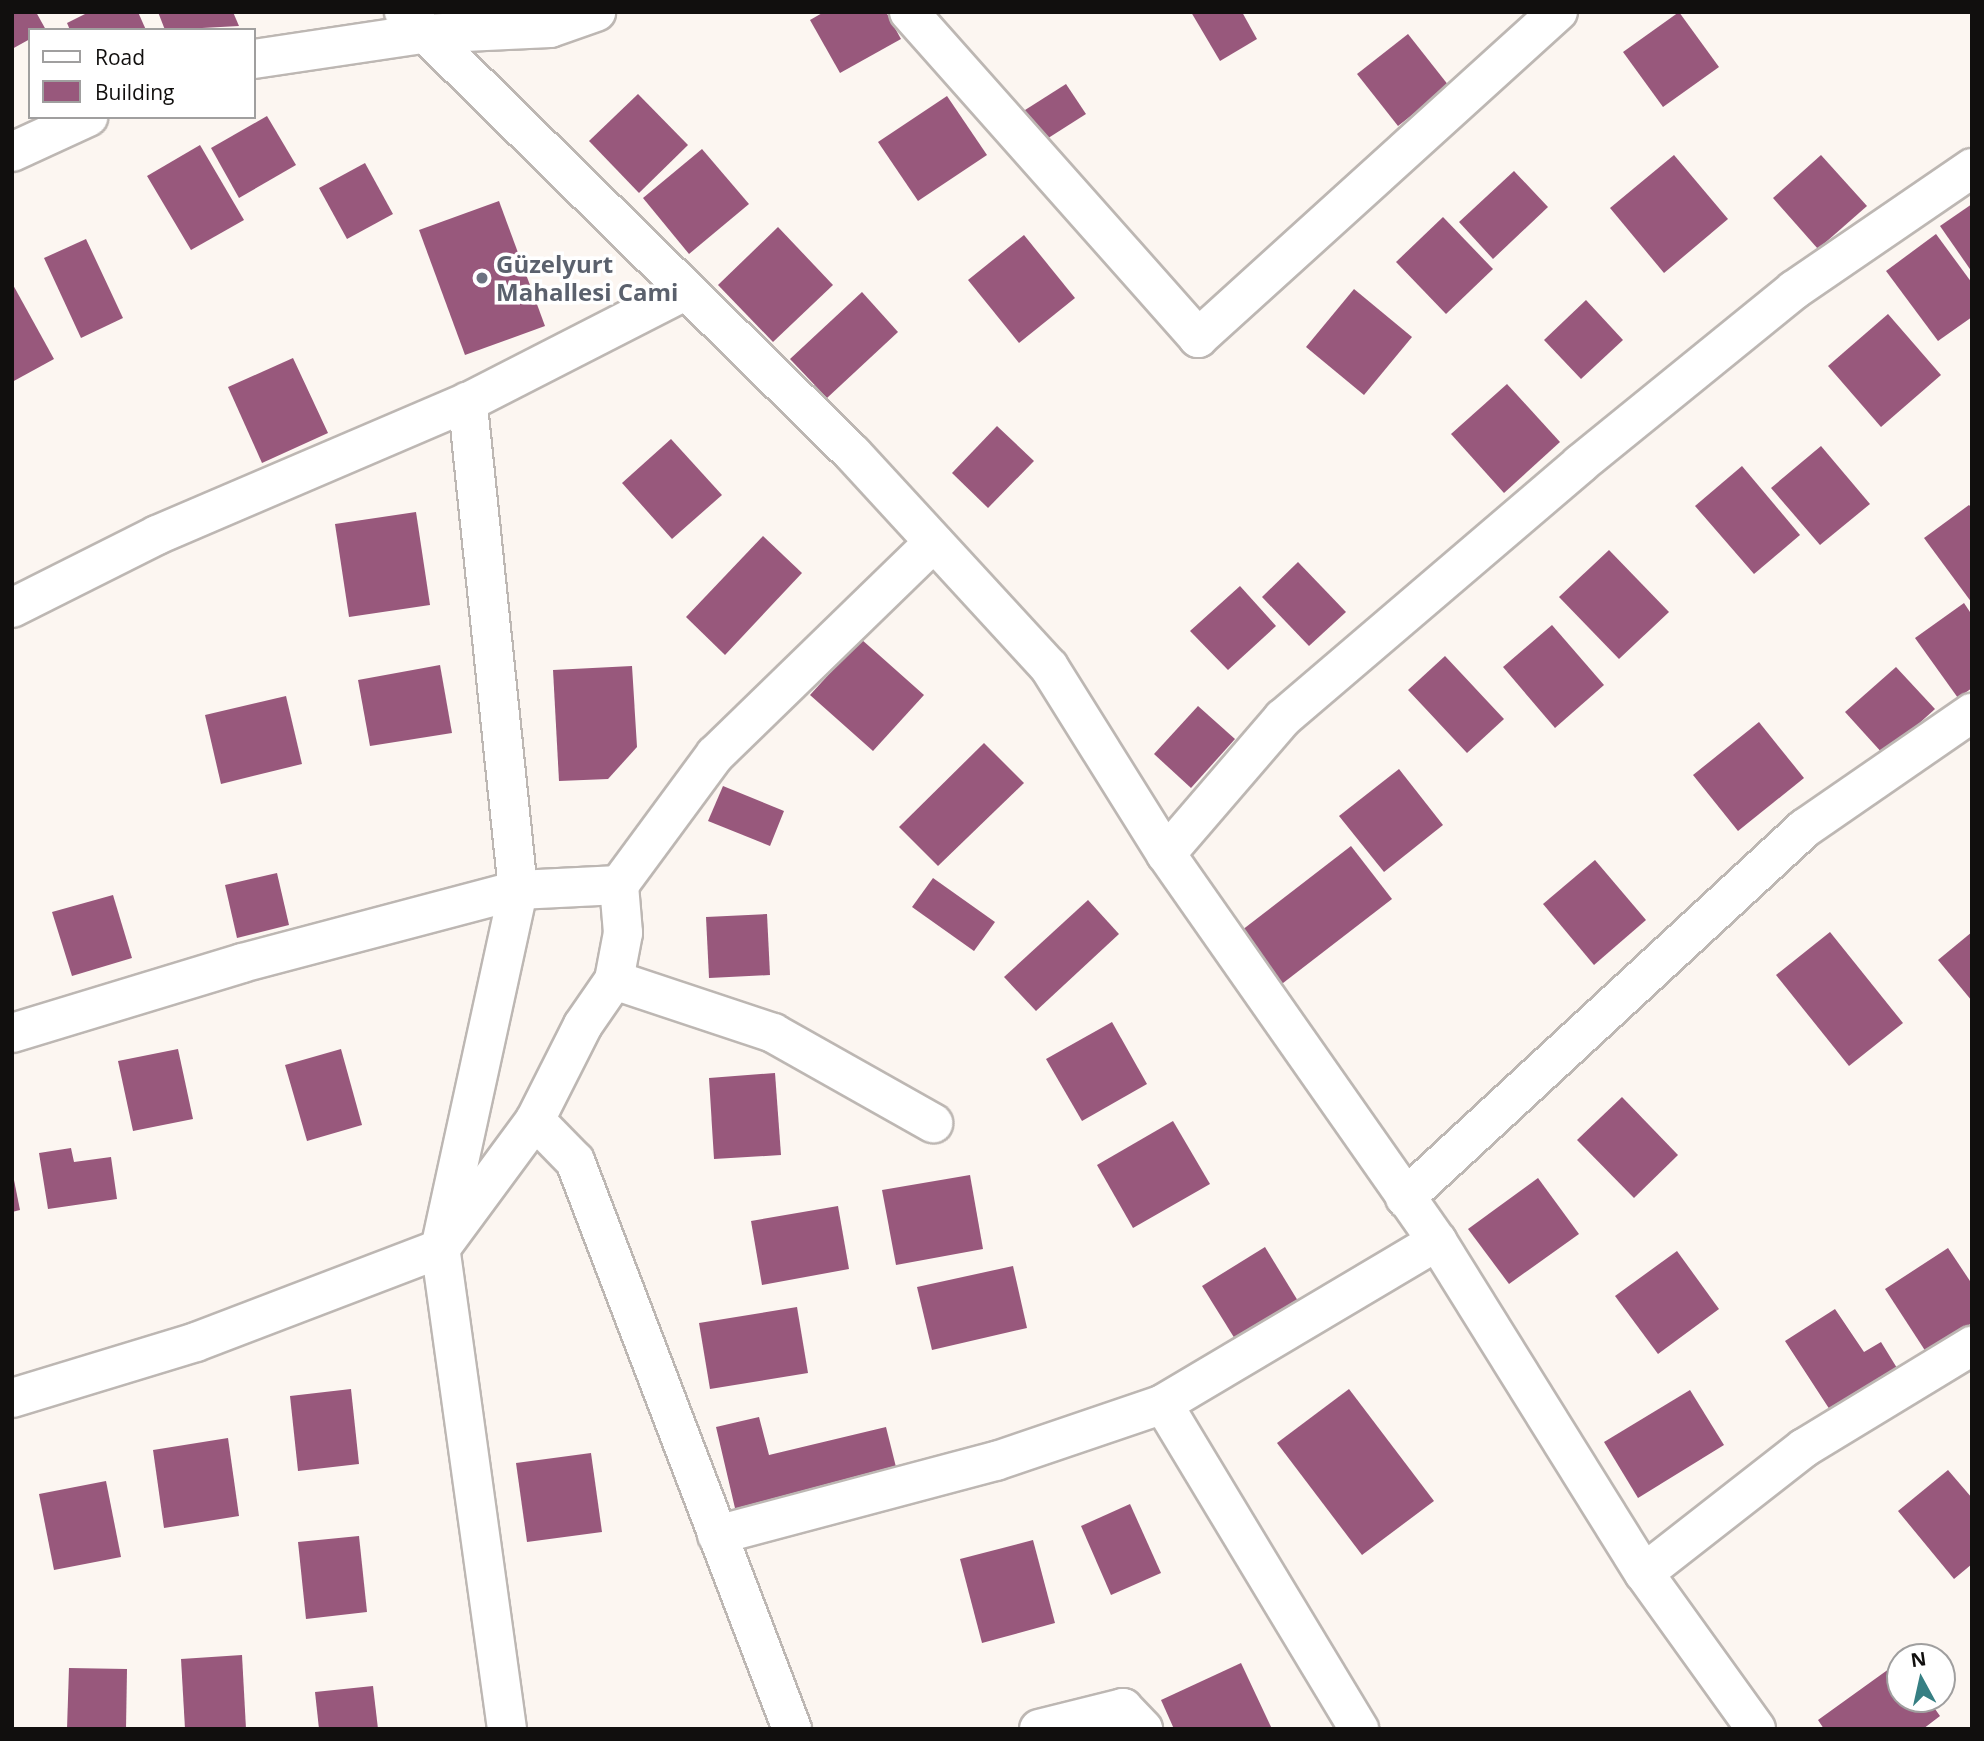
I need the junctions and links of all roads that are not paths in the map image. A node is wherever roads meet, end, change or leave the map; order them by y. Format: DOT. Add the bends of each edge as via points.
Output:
graph roads {
  1 [pos="596,12"];
  2 [pos="909,12"];
  3 [pos="1555,13"];
  4 [pos="413,23"];
  5 [pos="256,59"];
  6 [pos="84,119"];
  7 [pos="12,152"];
  8 [pos="1972,168"];
  9 [pos="685,291"];
  10 [pos="468,402"];
  11 [pos="934,542"];
  12 [pos="12,608"];
  13 [pos="1972,713"];
  14 [pos="1166,854"];
  15 [pos="619,885"];
  16 [pos="519,890"];
  17 [pos="614,980"];
  18 [pos="12,1033"];
  19 [pos="535,1120"];
  20 [pos="933,1123"];
  21 [pos="1405,1198"];
  22 [pos="1437,1241"];
  23 [pos="440,1249"];
  24 [pos="1972,1346"];
  25 [pos="12,1398"];
  26 [pos="1163,1404"];
  27 [pos="717,1535"];
  28 [pos="1644,1573"];
  29 [pos="1350,1726"];
  30 [pos="507,1729"];
  31 [pos="792,1729"];
  32 [pos="1038,1729"];
  33 [pos="1143,1729"];
  34 [pos="1756,1729"];
  1 -- 4 [label="street" via="550,28"];
  2 -- 3 [label="street" via="1198,338"];
  4 -- 5 [label="street"];
  4 -- 9 [label="street"];
  6 -- 7 [label="street"];
  8 -- 14 [label="street" via="1794,290 1580,464 1283,718"];
  9 -- 10 [label="street"];
  9 -- 11 [label="street"];
  10 -- 12 [label="street" via="157,535"];
  10 -- 16 [label="street"];
  11 -- 14 [label="street" via="1049,667"];
  11 -- 15 [label="street" via="715,755"];
  13 -- 21 [label="street" via="1805,828"];
  14 -- 21 [label="street"];
  15 -- 16 [label="street"];
  15 -- 17 [label="street" via="623,933"];
  16 -- 18 [label="street" via="243,963"];
  16 -- 23 [label="street"];
  17 -- 19 [label="street" via="583,1025"];
  17 -- 20 [label="street" via="773,1032"];
  19 -- 23 [label="street"];
  19 -- 27 [label="street" via="575,1161"];
  21 -- 22 [label="street"];
  22 -- 26 [label="street"];
  22 -- 28 [label="street"];
  23 -- 25 [label="street" via="196,1342"];
  23 -- 30 [label="street"];
  24 -- 28 [label="street" via="1804,1448"];
  26 -- 27 [label="street" via="996,1461"];
  26 -- 29 [label="street"];
  27 -- 31 [label="street"];
  28 -- 34 [label="street"];
  32 -- 33 [label="street" via="1123,1708"];
}
